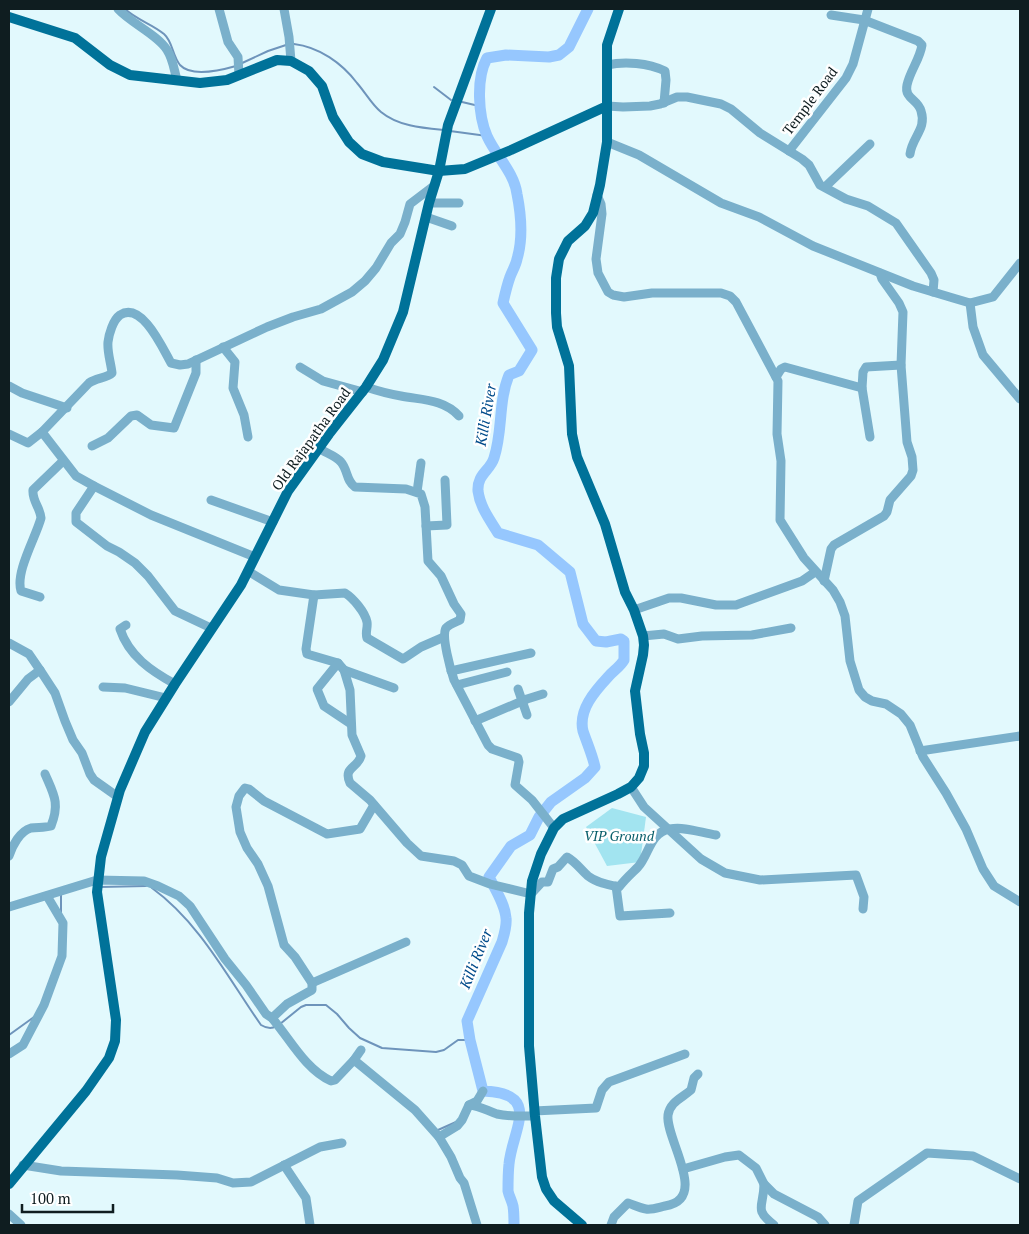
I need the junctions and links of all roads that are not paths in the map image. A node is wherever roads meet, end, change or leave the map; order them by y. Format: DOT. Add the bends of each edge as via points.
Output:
graph roads {
  1 [pos="118,9"];
  2 [pos="219,9"];
  3 [pos="284,9"];
  4 [pos="491,9"];
  5 [pos="619,9"];
  6 [pos="868,9"];
  7 [pos="831,15"];
  8 [pos="9,18"];
  9 [pos="864,20"];
  10 [pos="290,61"];
  11 [pos="607,65"];
  12 [pos="239,75"];
  13 [pos="177,80"];
  14 [pos="664,103"];
  15 [pos="607,106"];
  16 [pos="607,142"];
  17 [pos="870,144"];
  18 [pos="789,151"];
  19 [pos="910,154"];
  20 [pos="438,171"];
  21 [pos="435,185"];
  22 [pos="825,187"];
  23 [pos="597,194"];
  24 [pos="429,203"];
  25 [pos="459,203"];
  26 [pos="426,217"];
  27 [pos="452,226"];
  28 [pos="1020,263"];
  29 [pos="880,273"];
  30 [pos="933,292"];
  31 [pos="970,303"];
  32 [pos="224,347"];
  33 [pos="196,360"];
  34 [pos="901,365"];
  35 [pos="300,367"];
  36 [pos="776,377"];
  37 [pos="9,386"];
  38 [pos="862,388"];
  39 [pos="364,389"];
  40 [pos="1020,399"];
  41 [pos="67,408"];
  42 [pos="459,416"];
  43 [pos="42,432"];
  44 [pos="9,434"];
  45 [pos="248,436"];
  46 [pos="870,437"];
  47 [pos="92,446"];
  48 [pos="320,449"];
  49 [pos="63,460"];
  50 [pos="421,463"];
  51 [pos="445,480"];
  52 [pos="94,486"];
  53 [pos="418,492"];
  54 [pos="211,500"];
  55 [pos="273,522"];
  56 [pos="426,526"];
  57 [pos="255,557"];
  58 [pos="248,571"];
  59 [pos="815,572"];
  60 [pos="824,581"];
  61 [pos="314,595"];
  62 [pos="40,597"];
  63 [pos="634,610"];
  64 [pos="126,625"];
  65 [pos="211,628"];
  66 [pos="791,628"];
  67 [pos="643,636"];
  68 [pos="444,637"];
  69 [pos="9,643"];
  70 [pos="531,652"];
  71 [pos="341,667"];
  72 [pos="40,670"];
  73 [pos="451,670"];
  74 [pos="507,672"];
  75 [pos="174,684"];
  76 [pos="457,685"];
  77 [pos="103,686"];
  78 [pos="394,688"];
  79 [pos="518,689"];
  80 [pos="543,694"];
  81 [pos="166,698"];
  82 [pos="523,701"];
  83 [pos="9,702"];
  84 [pos="527,715"];
  85 [pos="475,721"];
  86 [pos="351,724"];
  87 [pos="1020,736"];
  88 [pos="920,751"];
  89 [pos="46,774"];
  90 [pos="631,787"];
  91 [pos="118,797"];
  92 [pos="374,805"];
  93 [pos="554,828"];
  94 [pos="668,828"];
  95 [pos="716,835"];
  96 [pos="9,856"];
  97 [pos="97,885"];
  98 [pos="616,886"];
  99 [pos="531,894"];
  100 [pos="48,898"];
  101 [pos="1020,902"];
  102 [pos="9,908"];
  103 [pos="863,909"];
  104 [pos="670,913"];
  105 [pos="406,942"];
  106 [pos="312,983"];
  107 [pos="275,1022"];
  108 [pos="361,1050"];
  109 [pos="9,1054"];
  110 [pos="685,1054"];
  111 [pos="354,1060"];
  112 [pos="698,1074"];
  113 [pos="483,1092"];
  114 [pos="469,1106"];
  115 [pos="534,1113"];
  116 [pos="438,1137"];
  117 [pos="342,1143"];
  118 [pos="23,1165"];
  119 [pos="284,1165"];
  120 [pos="683,1169"];
  121 [pos="1020,1179"];
  122 [pos="9,1184"];
  123 [pos="764,1184"];
  124 [pos="9,1214"];
  125 [pos="21,1225"];
  126 [pos="310,1225"];
  127 [pos="477,1225"];
  128 [pos="582,1225"];
  129 [pos="611,1225"];
  130 [pos="774,1225"];
  131 [pos="825,1225"];
  132 [pos="854,1225"];
  1 -- 13 [label="street" via="162,42 172,60"];
  2 -- 12 [label="street" via="228,42 238,57"];
  3 -- 10 [label="street"];
  4 -- 20 [label="main road, Old Rajapatha Road" via="448,125"];
  5 -- 11 [label="main road" via="607,45"];
  6 -- 9 [label="street, Temple Road"];
  7 -- 9 [label="street"];
  8 -- 13 [label="main road" via="75,38 110,65 130,75"];
  9 -- 18 [label="street, Temple Road" via="853,64 846,78"];
  9 -- 19 [label="street" via="922,45 906,92 921,111 922,128 915,137"];
  10 -- 12 [label="main road" via="277,60"];
  10 -- 20 [label="main road" via="309,72 322,86 333,117 349,142 362,154 383,162"];
  11 -- 14 [label="street" via="620,62 665,70"];
  11 -- 15 [label="main road"];
  12 -- 13 [label="main road" via="200,83"];
  14 -- 15 [label="street"];
  14 -- 18 [label="street" via="687,97 721,104"];
  15 -- 16 [label="main road"];
  15 -- 20 [label="main road" via="465,169"];
  16 -- 23 [label="main road"];
  16 -- 29 [label="street" via="639,155 720,203 759,217 813,246"];
  17 -- 22 [label="street"];
  18 -- 22 [label="street" via="809,166 820,185"];
  20 -- 21 [label="main road, Old Rajapatha Road"];
  21 -- 24 [label="main road, Old Rajapatha Road"];
  21 -- 32 [label="street" via="410,204 400,234 376,268 352,292 321,309 293,317"];
  22 -- 30 [label="street" via="896,223 931,273"];
  23 -- 36 [label="street" via="602,214 596,259 598,273 608,292 624,297 652,293 730,296"];
  23 -- 63 [label="main road" via="593,213 585,226 568,241 559,258 557,327 570,366 572,434 577,457 605,524 625,592"];
  24 -- 25 [label="street"];
  24 -- 26 [label="main road, Old Rajapatha Road"];
  26 -- 27 [label="street"];
  26 -- 39 [label="main road, Old Rajapatha Road" via="404,312 383,360"];
  28 -- 31 [label="street" via="993,297"];
  29 -- 30 [label="street"];
  29 -- 34 [label="street" via="903,312"];
  30 -- 31 [label="street"];
  31 -- 40 [label="street" via="973,327 983,355"];
  32 -- 33 [label="street"];
  32 -- 45 [label="street" via="235,362 233,388 244,414"];
  33 -- 41 [label="street" via="180,365 171,363 141,317 128,312 121,314 113,324 107,344 112,373 89,383"];
  33 -- 47 [label="street" via="196,373 174,428 151,425 137,415 131,416 108,438"];
  34 -- 38 [label="street" via="866,367"];
  34 -- 60 [label="street" via="907,442 912,457 911,476 890,500 884,516 834,545"];
  35 -- 39 [label="street" via="323,381"];
  36 -- 38 [label="street" via="785,367"];
  36 -- 59 [label="street" via="781,461 780,520"];
  37 -- 41 [label="street"];
  38 -- 46 [label="street"];
  39 -- 42 [label="street" via="430,400 451,408"];
  39 -- 48 [label="main road, Old Rajapatha Road"];
  41 -- 43 [label="street"];
  43 -- 44 [label="street" via="28,443"];
  43 -- 49 [label="street"];
  48 -- 53 [label="street" via="340,461 355,487"];
  48 -- 55 [label="main road, Old Rajapatha Road" via="288,491"];
  49 -- 52 [label="street" via="76,476"];
  49 -- 62 [label="street" via="33,490 32,497 40,518 22,567 19,587 20,591"];
  50 -- 53 [label="street"];
  51 -- 56 [label="street" via="446,524"];
  52 -- 57 [label="street" via="151,515"];
  52 -- 65 [label="street" via="76,513 76,522 135,563 175,611"];
  53 -- 56 [label="street" via="423,498"];
  54 -- 55 [label="street"];
  55 -- 57 [label="main road, Old Rajapatha Road"];
  56 -- 68 [label="street" via="428,561 441,576 461,614 460,620 447,627"];
  57 -- 58 [label="main road, Old Rajapatha Road"];
  58 -- 61 [label="street" via="279,590"];
  58 -- 65 [label="main road, Old Rajapatha Road"];
  59 -- 60 [label="street"];
  59 -- 63 [label="street" via="802,581 736,605 669,598"];
  60 -- 88 [label="street" via="840,602 859,690 865,698 886,704 901,714 910,725"];
  61 -- 68 [label="street" via="345,593 367,621 367,638 403,659 421,646"];
  61 -- 71 [label="street" via="306,652"];
  63 -- 67 [label="main road"];
  64 -- 75 [label="street" via="120,629 132,653 148,668"];
  65 -- 75 [label="main road, Old Rajapatha Road"];
  66 -- 67 [label="street" via="752,635 678,639 664,634"];
  67 -- 90 [label="main road" via="644,656 635,691 644,766"];
  68 -- 73 [label="street"];
  69 -- 72 [label="street" via="29,654"];
  70 -- 73 [label="street"];
  71 -- 78 [label="street"];
  71 -- 86 [label="street" via="350,690"];
  71 -- 86 [label="street" via="317,689 324,706"];
  72 -- 83 [label="street" via="28,678"];
  72 -- 91 [label="street" via="55,693 90,774"];
  73 -- 76 [label="street"];
  74 -- 76 [label="street"];
  75 -- 81 [label="main road, Old Rajapatha Road"];
  76 -- 85 [label="street"];
  77 -- 81 [label="street"];
  79 -- 82 [label="street"];
  80 -- 82 [label="street"];
  81 -- 91 [label="main road, Old Rajapatha Road" via="145,732"];
  82 -- 84 [label="street"];
  82 -- 85 [label="street"];
  85 -- 93 [label="street" via="492,749 515,756 519,762 515,785 532,800"];
  86 -- 92 [label="street" via="352,736 361,756 349,770 348,779"];
  87 -- 88 [label="street"];
  88 -- 101 [label="street" via="966,829 994,886"];
  89 -- 96 [label="street" via="56,800 57,812 51,826 24,831"];
  90 -- 93 [label="main road" via="563,819"];
  90 -- 94 [label="street" via="644,807"];
  91 -- 97 [label="main road, Old Rajapatha Road" via="101,857"];
  92 -- 99 [label="street" via="421,856 454,861 462,865 469,876"];
  92 -- 106 [label="street" via="360,829 327,834 264,801 249,789 245,788 239,796 236,807 240,832 268,886 284,945"];
  93 -- 99 [label="main road" via="540,854"];
  94 -- 95 [label="street"];
  94 -- 98 [label="street" via="652,841 639,866 620,887"];
  94 -- 103 [label="street" via="701,859 725,873 760,880 856,875 864,897"];
  97 -- 100 [label="street"];
  97 -- 107 [label="street" via="144,881 180,896"];
  97 -- 118 [label="main road, Old Rajapatha Road" via="116,1020 115,1041 109,1058 86,1091"];
  98 -- 99 [label="street" via="588,876 567,857 553,868 548,882 542,882"];
  98 -- 104 [label="street" via="620,916"];
  99 -- 115 [label="main road" via="528,984"];
  100 -- 102 [label="street"];
  100 -- 109 [label="street" via="64,923 62,956 44,1005 23,1045"];
  105 -- 106 [label="street"];
  106 -- 107 [label="street" via="312,990 287,1004"];
  107 -- 111 [label="street" via="303,1058 328,1079 335,1080"];
  108 -- 111 [label="street"];
  110 -- 115 [label="street" via="609,1082 602,1090 596,1108"];
  111 -- 116 [label="street" via="415,1110"];
  112 -- 120 [label="street" via="691,1090 676,1100 668,1114"];
  113 -- 114 [label="street"];
  114 -- 115 [label="street" via="478,1106 495,1114 518,1116"];
  114 -- 116 [label="street" via="457,1126"];
  115 -- 128 [label="main road" via="546,1189 554,1201"];
  116 -- 127 [label="street" via="464,1184"];
  117 -- 119 [label="street" via="320,1148"];
  118 -- 119 [label="street" via="61,1171 217,1178 233,1183 251,1182"];
  118 -- 122 [label="main road, Old Rajapatha Road"];
  119 -- 126 [label="street" via="306,1198"];
  120 -- 123 [label="street" via="739,1155 756,1168"];
  120 -- 129 [label="street" via="684,1193 679,1200 672,1205 646,1209 628,1203 614,1217"];
  121 -- 132 [label="street" via="972,1156 927,1153 858,1201"];
  123 -- 130 [label="street" via="761,1212"];
  123 -- 131 [label="street" via="774,1194 818,1217"];
  124 -- 125 [label="street"];
}
